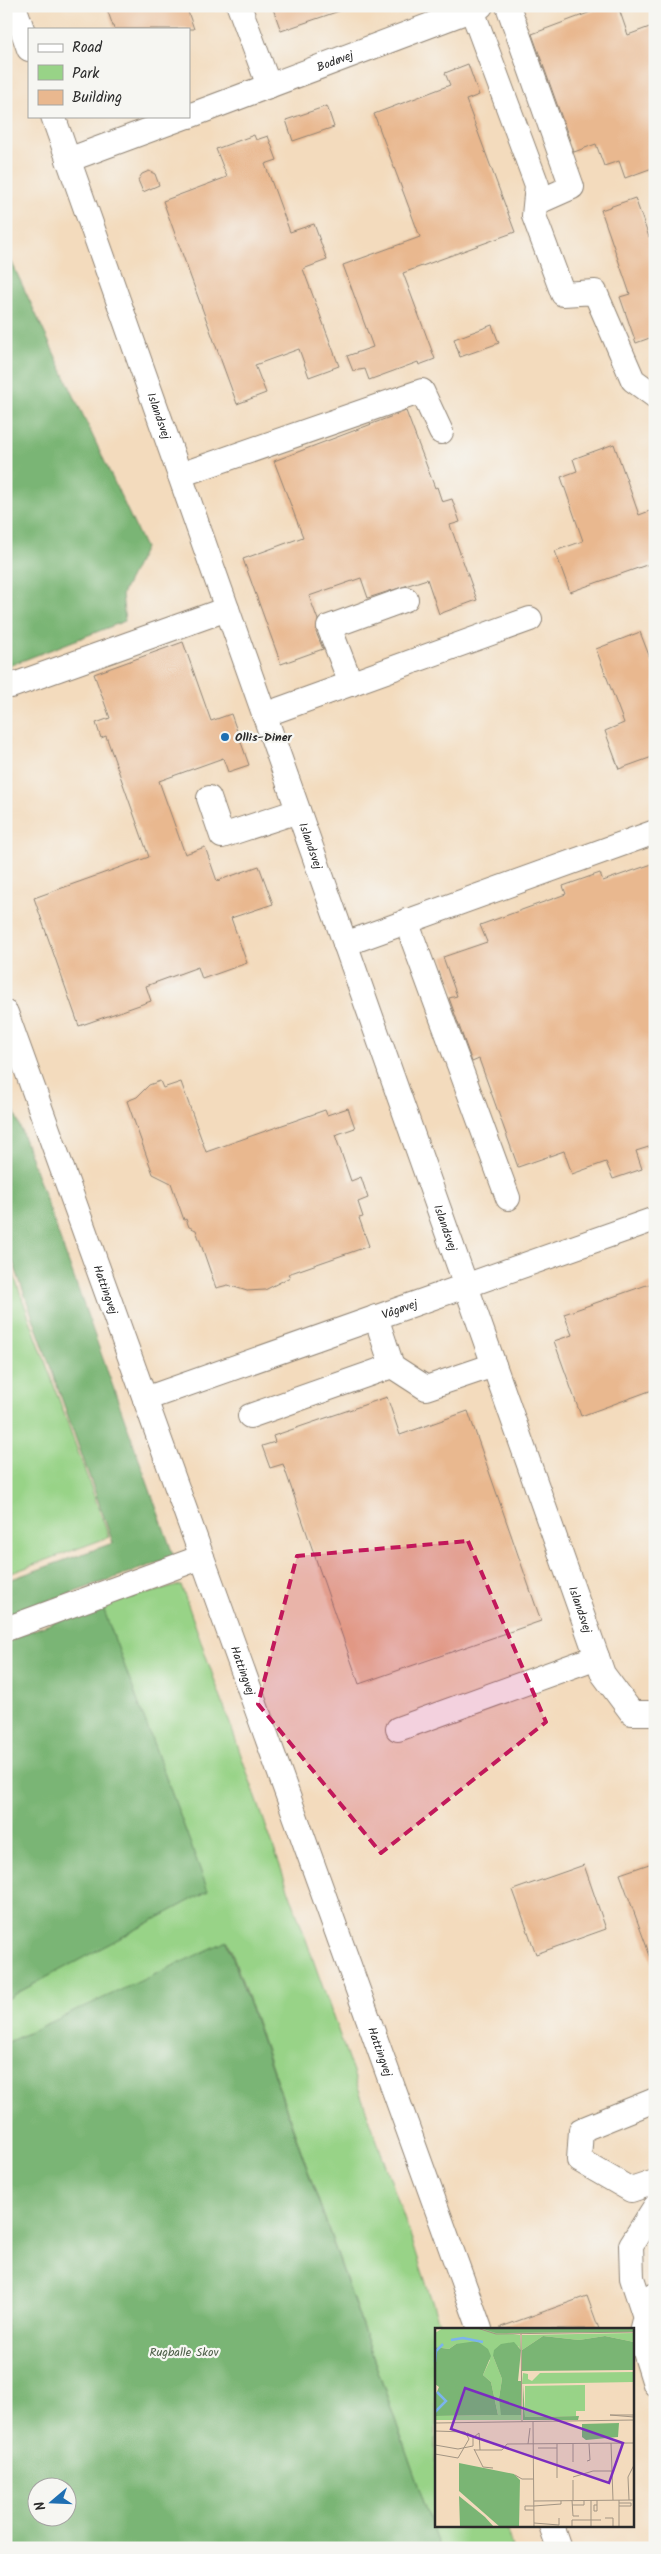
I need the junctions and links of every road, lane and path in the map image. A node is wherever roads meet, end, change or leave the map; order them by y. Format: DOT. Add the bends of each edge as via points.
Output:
graph roads {
  1 [pos="14,6"];
  2 [pos="239,6"];
  3 [pos="508,6"];
  4 [pos="477,8"];
  5 [pos="28,46"];
  6 [pos="269,86"];
  7 [pos="190,115"];
  8 [pos="54,118"];
  9 [pos="183,118"];
  10 [pos="68,160"];
  11 [pos="536,196"];
  12 [pos="655,396"];
  13 [pos="441,432"];
  14 [pos="180,475"];
  15 [pos="406,599"];
  16 [pos="227,609"];
  17 [pos="530,619"];
  18 [pos="351,684"];
  19 [pos="12,686"];
  20 [pos="264,715"];
  21 [pos="209,798"];
  22 [pos="298,812"];
  23 [pos="655,832"];
  24 [pos="406,921"];
  25 [pos="345,944"];
  26 [pos="6,1013"];
  27 [pos="508,1198"];
  28 [pos="655,1219"];
  29 [pos="466,1286"];
  30 [pos="376,1317"];
  31 [pos="494,1365"];
  32 [pos="392,1366"];
  33 [pos="145,1399"];
  34 [pos="250,1416"];
  35 [pos="202,1556"];
  36 [pos="6,1629"];
  37 [pos="598,1657"];
  38 [pos="655,1713"];
  39 [pos="398,1729"];
  40 [pos="655,2100"];
  41 [pos="655,2182"];
  42 [pos="655,2207"];
  43 [pos="655,2294"];
  44 [pos="645,2317"];
  45 [pos="480,2328"];
  46 [pos="655,2384"];
  47 [pos="551,2526"];
  48 [pos="559,2548"];
  1 -- 5 [label="street"];
  2 -- 6 [label="street"];
  3 -- 11 [label="street" via="572,187 545,199"];
  4 -- 6 [label="street, Bodøvej"];
  4 -- 11 [label="street" via="537,185"];
  6 -- 7 [label="street, Bodøvej"];
  8 -- 10 [label="street, Islandsvej"];
  9 -- 10 [label="street, Bodøvej"];
  10 -- 14 [label="street, Islandsvej"];
  11 -- 12 [label="street" via="534,216 563,294 595,292 633,380"];
  13 -- 14 [label="street" via="422,391"];
  14 -- 16 [label="street, Islandsvej"];
  15 -- 18 [label="street" via="329,627"];
  16 -- 19 [label="street"];
  16 -- 20 [label="street, Islandsvej"];
  17 -- 18 [label="street"];
  18 -- 20 [label="street"];
  20 -- 22 [label="street, Islandsvej"];
  21 -- 22 [label="street" via="222,836"];
  22 -- 25 [label="street, Islandsvej"];
  23 -- 24 [label="street"];
  24 -- 25 [label="street"];
  24 -- 27 [label="street"];
  25 -- 29 [label="street, Islandsvej"];
  26 -- 33 [label="street, Hattingvej"];
  28 -- 29 [label="street, Vågøvej"];
  29 -- 30 [label="street, Vågøvej"];
  29 -- 31 [label="street, Islandsvej"];
  30 -- 32 [label="street"];
  30 -- 33 [label="street, Vågøvej"];
  31 -- 32 [label="street" via="426,1388"];
  31 -- 37 [label="street, Islandsvej"];
  32 -- 34 [label="street"];
  33 -- 35 [label="street, Hattingvej"];
  35 -- 36 [label="street"];
  35 -- 45 [label="street, Hattingvej"];
  37 -- 38 [label="street, Islandsvej" via="604,1674 632,1713"];
  37 -- 39 [label="street"];
  40 -- 41 [label="street" via="581,2130 579,2160 630,2190"];
  42 -- 44 [label="street" via="630,2245 632,2278"];
  43 -- 44 [label="street" via="649,2300"];
  44 -- 46 [label="street" via="640,2336"];
  47 -- 48 [label="street"];
}
